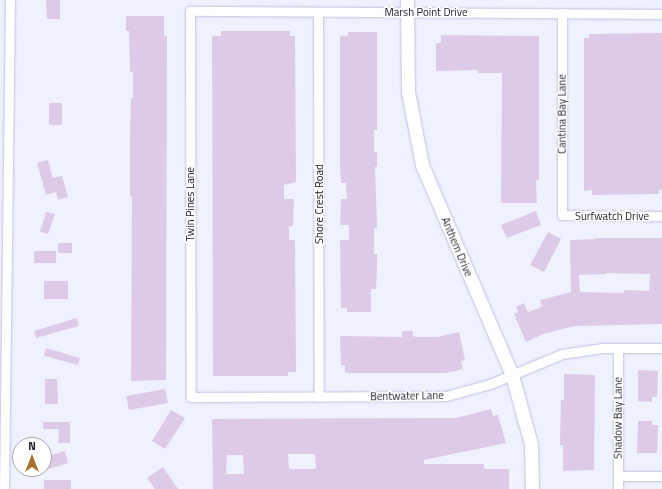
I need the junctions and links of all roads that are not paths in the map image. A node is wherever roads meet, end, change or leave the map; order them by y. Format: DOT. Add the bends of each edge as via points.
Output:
graph roads {
  1 [pos="10,0"];
  2 [pos="407,6"];
  3 [pos="190,11"];
  4 [pos="318,12"];
  5 [pos="562,13"];
  6 [pos="662,14"];
  7 [pos="562,215"];
  8 [pos="662,216"];
  9 [pos="618,348"];
  10 [pos="662,348"];
  11 [pos="512,375"];
  12 [pos="191,397"];
  13 [pos="319,397"];
  14 [pos="618,476"];
  15 [pos="662,476"];
  16 [pos="4,489"];
  17 [pos="532,489"];
  18 [pos="618,489"];
  1 -- 16 [label="street"];
  2 -- 4 [label="street, Marsh Point Drive"];
  2 -- 5 [label="street, Marsh Point Drive"];
  2 -- 11 [label="street, Anthem Drive" via="408,92 422,165"];
  3 -- 4 [label="street, Marsh Point Drive"];
  3 -- 12 [label="street, Twin Pines Lane"];
  4 -- 13 [label="street, Shore Crest Road"];
  5 -- 6 [label="street, Marsh Point Drive"];
  5 -- 7 [label="street, Cantina Bay Lane"];
  7 -- 8 [label="street, Surfwatch Drive"];
  9 -- 10 [label="street, Bentwater Lane"];
  9 -- 11 [label="street, Bentwater Lane" via="562,354"];
  9 -- 14 [label="street, Shadow Bay Lane"];
  11 -- 13 [label="street, Bentwater Lane" via="446,396"];
  11 -- 17 [label="street, Anthem Drive" via="531,444"];
  12 -- 13 [label="street, Bentwater Lane"];
  14 -- 15 [label="street"];
  14 -- 18 [label="street, Shadow Bay Lane"];
}
